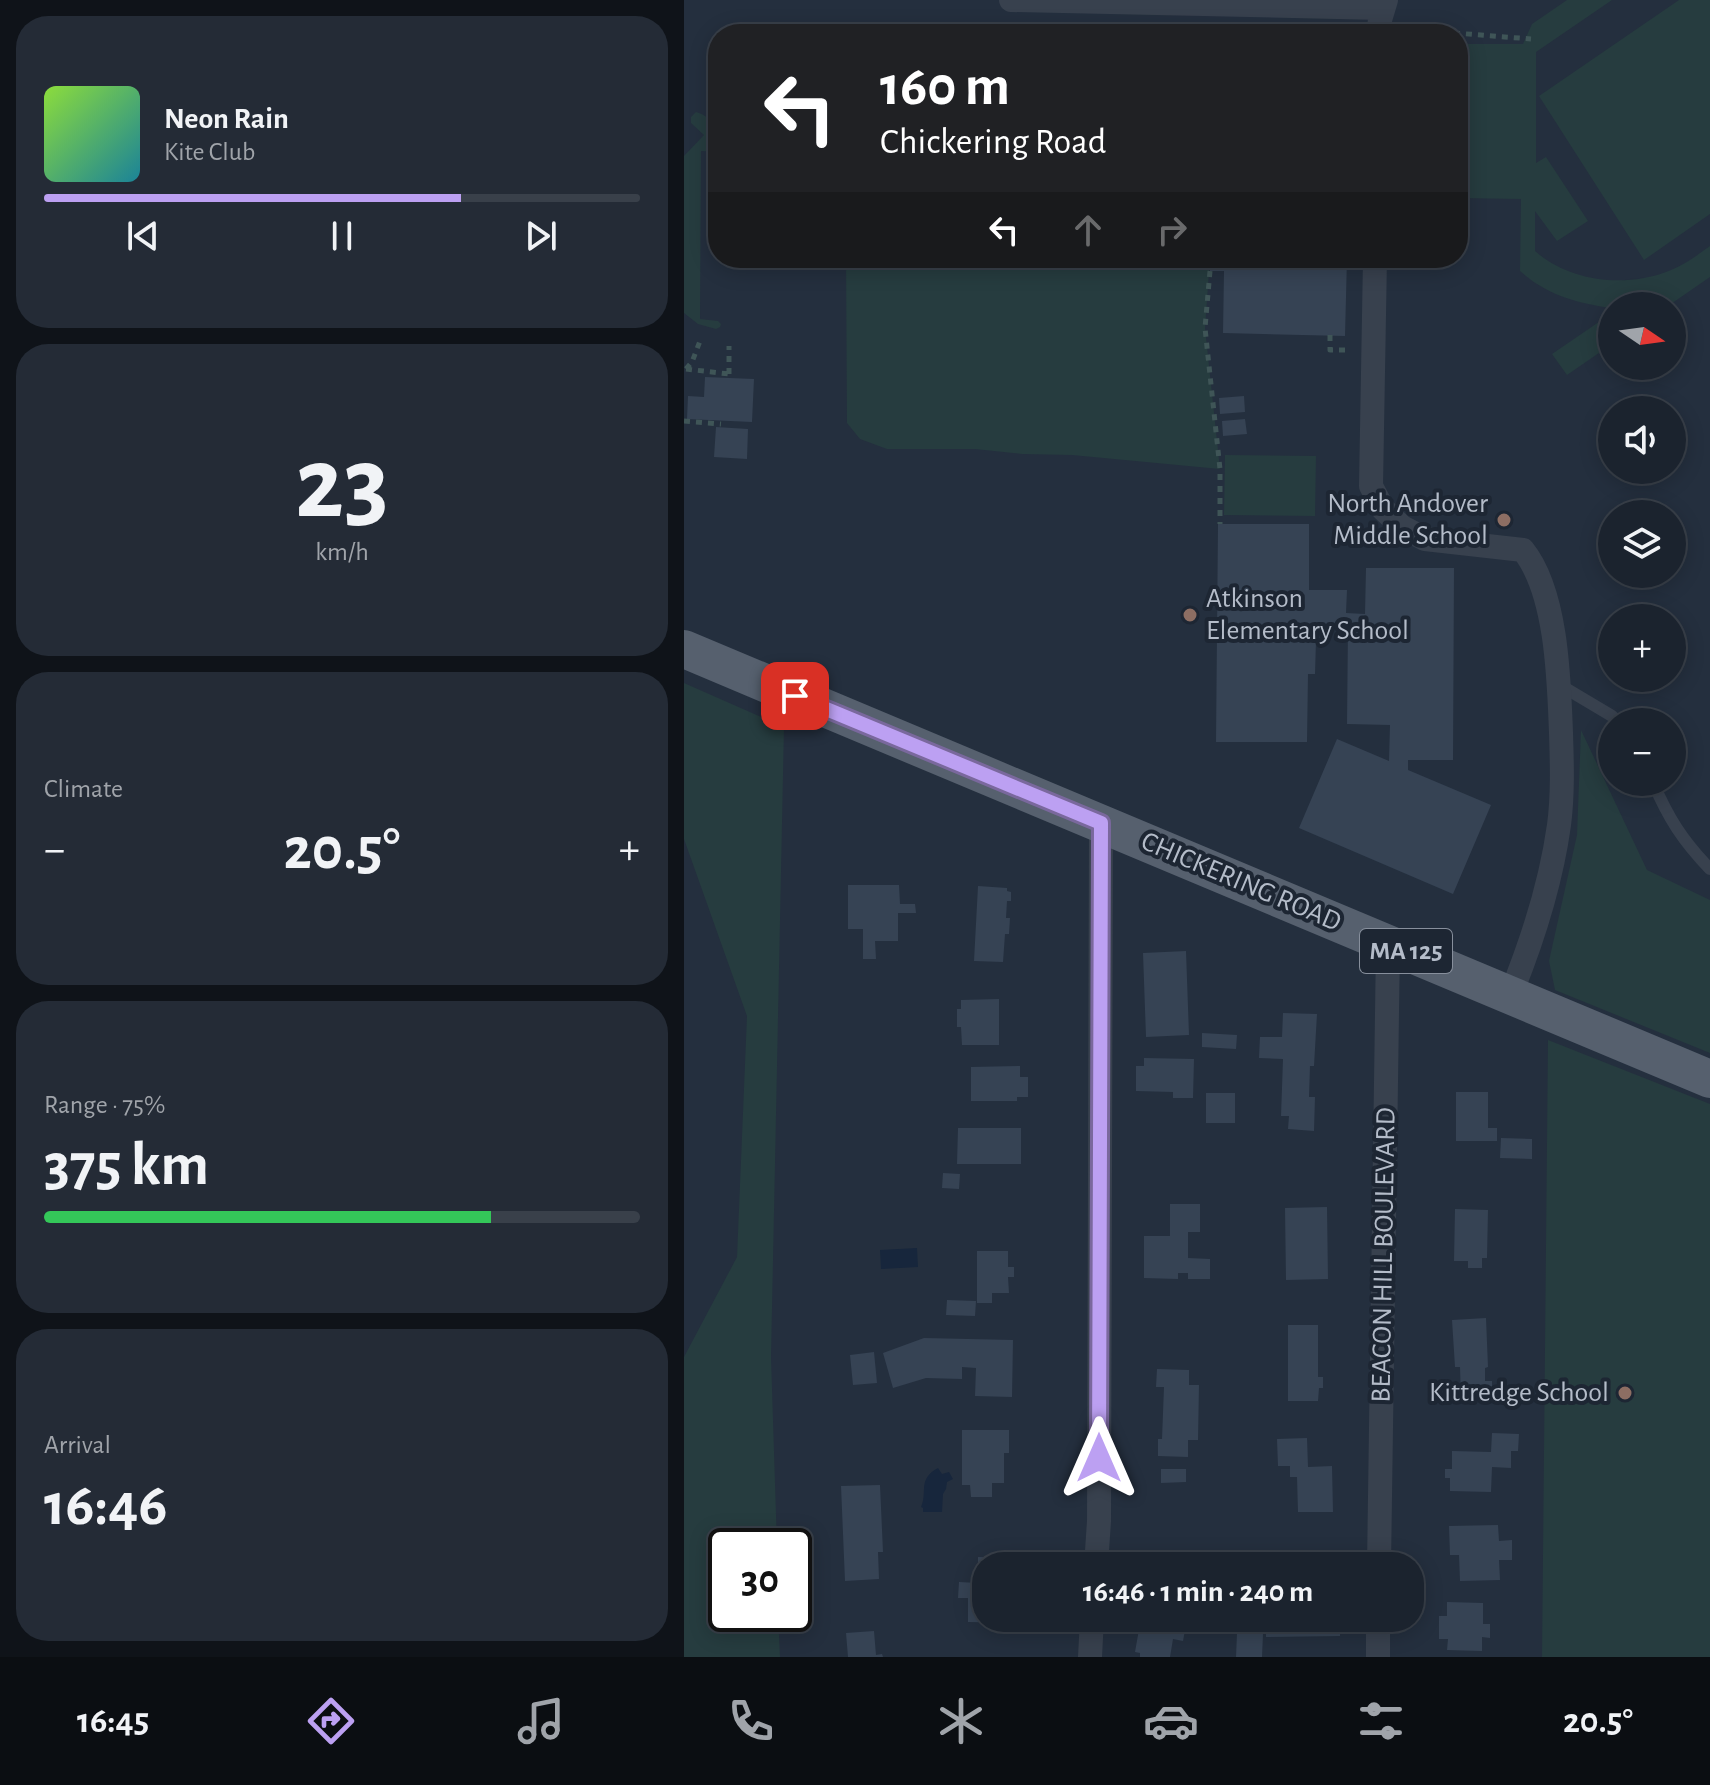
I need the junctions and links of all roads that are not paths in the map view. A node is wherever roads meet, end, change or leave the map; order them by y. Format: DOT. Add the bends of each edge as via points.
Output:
graph roads {
  1 [pos="1011,0"];
  2 [pos="1385,4"];
  3 [pos="1380,24"];
  4 [pos="1375,268"];
  5 [pos="684,649"];
  6 [pos="1559,685"];
  7 [pos="1598,708"];
  8 [pos="1659,796"];
  9 [pos="1101,823"];
  10 [pos="1710,869"];
  11 [pos="1388,944"];
  12 [pos="1510,996"];
  13 [pos="1710,1079"];
  14 [pos="1097,1552"];
  15 [pos="1379,1552"];
  16 [pos="1091,1632"];
  17 [pos="1378,1632"];
  18 [pos="1090,1657"];
  19 [pos="1378,1657"];
  1 -- 2 [label="street"];
  2 -- 3 [label="street"];
  4 -- 6 [label="street" via="1371,486 1383,509 1425,539 1523,550 1532,561 1552,621"];
  5 -- 9 [label="main road, CHICKERING ROAD / MA 125"];
  6 -- 7 [label="lane"];
  6 -- 12 [label="street" via="1559,824 1546,888"];
  8 -- 10 [label="lane" via="1688,846"];
  9 -- 11 [label="main road, CHICKERING ROAD / MA 125"];
  9 -- 14 [label="street"];
  11 -- 12 [label="main road, CHICKERING ROAD / MA 125"];
  11 -- 15 [label="street, BEACON HILL BOULEVARD"];
  12 -- 13 [label="main road, CHICKERING ROAD / MA 125"];
  16 -- 18 [label="street"];
  17 -- 19 [label="street"];
}
